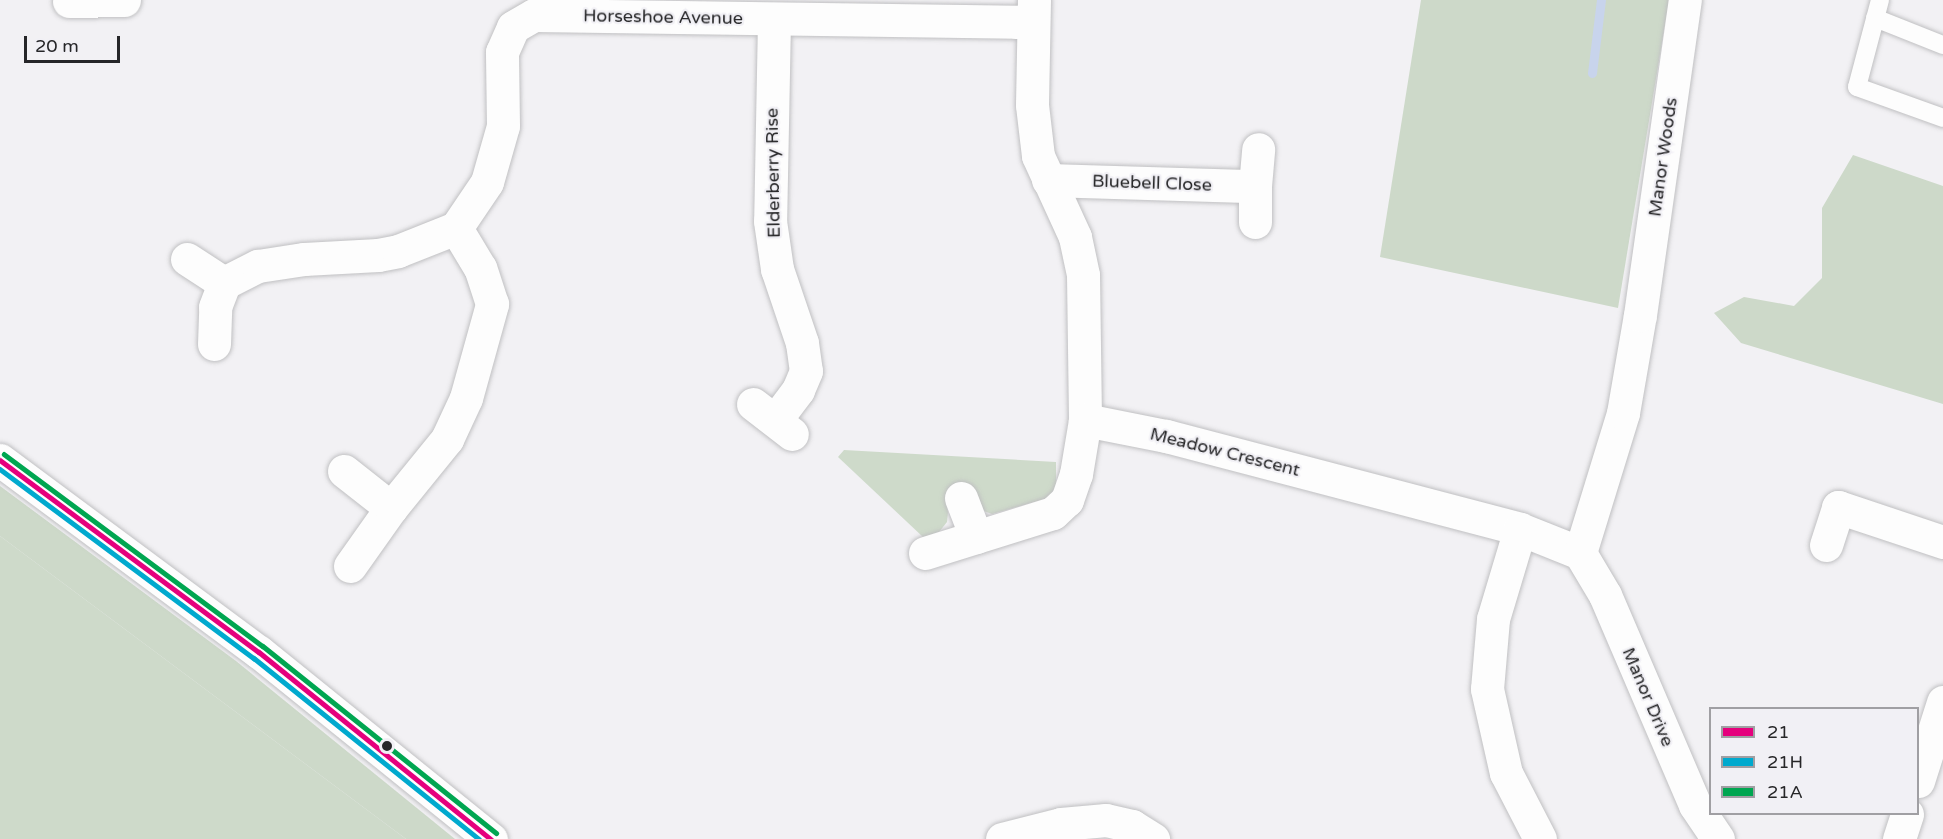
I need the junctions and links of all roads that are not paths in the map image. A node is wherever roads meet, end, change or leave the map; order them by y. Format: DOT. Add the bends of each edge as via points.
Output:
graph roads {
  1 [pos="124,0"];
  2 [pos="145,0"];
  3 [pos="1685,0"];
  4 [pos="1880,0"];
  5 [pos="69,1"];
  6 [pos="1033,10"];
  7 [pos="1875,18"];
  8 [pos="774,20"];
  9 [pos="1943,45"];
  10 [pos="1943,118"];
  11 [pos="1258,149"];
  12 [pos="1048,180"];
  13 [pos="1255,186"];
  14 [pos="1256,222"];
  15 [pos="456,228"];
  16 [pos="187,259"];
  17 [pos="224,283"];
  18 [pos="214,344"];
  19 [pos="773,419"];
  20 [pos="1085,420"];
  21 [pos="0,460"];
  22 [pos="344,471"];
  23 [pos="961,498"];
  24 [pos="391,508"];
  25 [pos="1521,529"];
  26 [pos="976,537"];
  27 [pos="1943,542"];
  28 [pos="1826,545"];
  29 [pos="926,553"];
  30 [pos="1580,554"];
  31 [pos="350,566"];
  32 [pos="1943,702"];
  33 [pos="1919,775"];
  34 [pos="1906,815"];
  35 [pos="491,839"];
  36 [pos="1002,839"];
  37 [pos="1153,839"];
  38 [pos="1540,839"];
  39 [pos="1718,839"];
  40 [pos="1899,839"];
  1 -- 2 [label="main road"];
  1 -- 5 [label="main road"];
  3 -- 30 [label="main road, Manor Woods" via="1623,413"];
  4 -- 7 [label="lane"];
  6 -- 8 [label="main road, Horseshoe Avenue" via="1017,22"];
  6 -- 12 [label="main road" via="1032,105 1038,156"];
  7 -- 9 [label="lane"];
  7 -- 10 [label="lane" via="1857,87"];
  8 -- 15 [label="main road, Horseshoe Avenue" via="534,15 513,27 502,52 503,126 487,182"];
  8 -- 19 [label="main road, Elderberry Rise" via="770,221 777,269 802,343 806,371 798,390"];
  11 -- 13 [label="main road"];
  12 -- 13 [label="main road, Bluebell Close"];
  12 -- 20 [label="main road" via="1075,237 1083,275"];
  13 -- 14 [label="main road"];
  15 -- 17 [label="main road" via="398,251 258,266"];
  15 -- 24 [label="main road" via="480,267 492,304 466,398 447,439"];
  16 -- 17 [label="main road"];
  17 -- 18 [label="main road" via="215,307"];
  20 -- 25 [label="main road, Meadow Crescent" via="1166,436"];
  20 -- 26 [label="main road" via="1076,474 1067,500 1053,513"];
  21 -- 35 [label="main road" via="259,651"];
  22 -- 24 [label="main road"];
  23 -- 26 [label="main road"];
  24 -- 31 [label="main road"];
  25 -- 30 [label="main road"];
  25 -- 38 [label="main road" via="1493,619 1487,689 1506,773"];
  26 -- 29 [label="main road"];
  27 -- 28 [label="main road" via="1838,507"];
  30 -- 39 [label="main road, Manor Drive" via="1605,595 1695,805"];
  32 -- 33 [label="main road"];
  34 -- 40 [label="main road"];
  36 -- 37 [label="main road" via="1061,824 1106,820 1132,826"];
}
